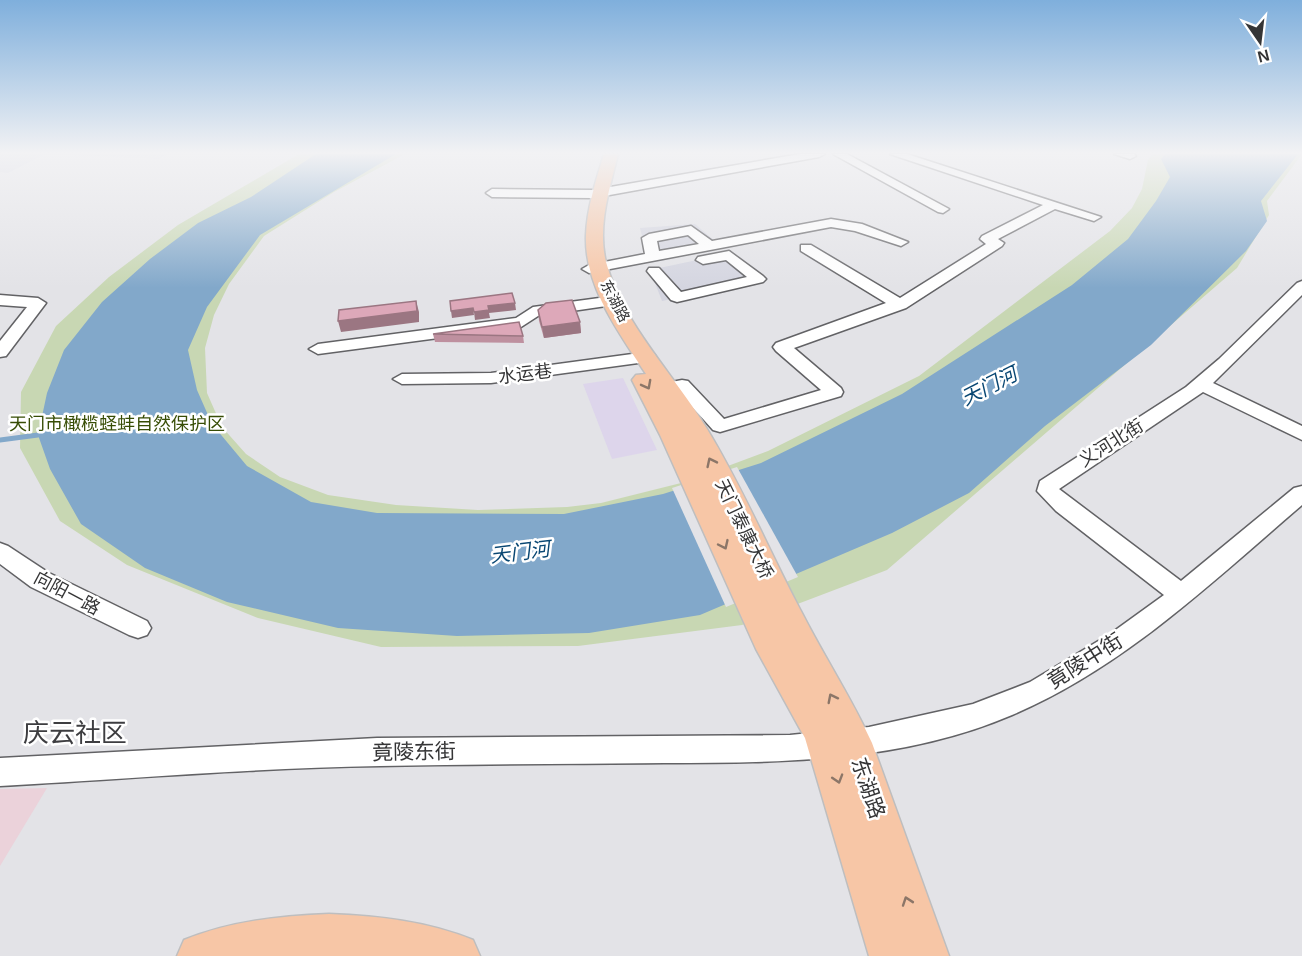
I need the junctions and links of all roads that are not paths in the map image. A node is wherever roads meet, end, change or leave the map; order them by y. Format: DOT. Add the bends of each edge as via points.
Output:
graph roads {
  1 [pos="596,199"];
  2 [pos="923,199"];
  3 [pos="1037,199"];
  4 [pos="1054,204"];
  5 [pos="943,209"];
  6 [pos="1094,217"];
  7 [pos="901,242"];
  8 [pos="806,248"];
  9 [pos="654,263"];
  10 [pos="597,271"];
  11 [pos="1302,286"];
  12 [pos="0,300"];
  13 [pos="609,302"];
  14 [pos="900,305"];
  15 [pos="318,349"];
  16 [pos="0,352"];
  17 [pos="640,358"];
  18 [pos="402,379"];
  19 [pos="1201,384"];
  20 [pos="668,388"];
  21 [pos="684,433"];
  22 [pos="1302,434"];
  23 [pos="1302,493"];
  24 [pos="0,552"];
  25 [pos="1179,594"];
  26 [pos="138,628"];
  27 [pos="779,631"];
  28 [pos="840,744"];
  29 [pos="0,772"];
  30 [pos="200,956"];
  31 [pos="264,956"];
  32 [pos="393,956"];
  33 [pos="457,956"];
  34 [pos="892,956"];
  35 [pos="926,956"];
  1 -- 10 [label="main road, 东湖路" via="585,240"];
  2 -- 5 [label="street"];
  3 -- 4 [label="street"];
  4 -- 6 [label="street"];
  4 -- 14 [label="street" via="987,239 997,243"];
  7 -- 9 [label="street" via="831,223 708,245"];
  8 -- 14 [label="street"];
  9 -- 9 [label="street" via="729,255 758,279 677,297"];
  9 -- 10 [label="street"];
  10 -- 13 [label="main road, 东湖路"];
  11 -- 19 [label="street, 义河北街"];
  12 -- 16 [label="street" via="38,303"];
  13 -- 15 [label="street" via="533,312 520,322"];
  13 -- 17 [label="main road, 东湖路"];
  14 -- 20 [label="street" via="782,347 834,392 720,426 682,385"];
  17 -- 18 [label="street, 水运巷" via="491,378"];
  17 -- 20 [label="main road, 东湖路"];
  17 -- 21 [label="main road, 东湖路, one-way"];
  19 -- 22 [label="street"];
  19 -- 25 [label="street, 义河北街" via="1048,486 1048,491 1064,506"];
  20 -- 21 [label="main road, 东湖路"];
  21 -- 27 [label="main road, 天门泰康大桥"];
  23 -- 25 [label="street, 竟陵中街"];
  24 -- 26 [label="street, 向阳一路" via="40,580"];
  25 -- 28 [label="street, 竟陵中街" via="1118,641 1027,695 918,732"];
  27 -- 28 [label="main road, 东湖路"];
  28 -- 29 [label="street, 竟陵东街" via="734,750 377,752"];
  28 -- 34 [label="main road, 东湖路, one-way"];
  35 -- 28 [label="main road, 东湖路, one-way"];
  30 -- 33 [label="main road" via="241,945 330,934 430,947"];
  31 -- 32 [label="main road" via="324,950"];
}
